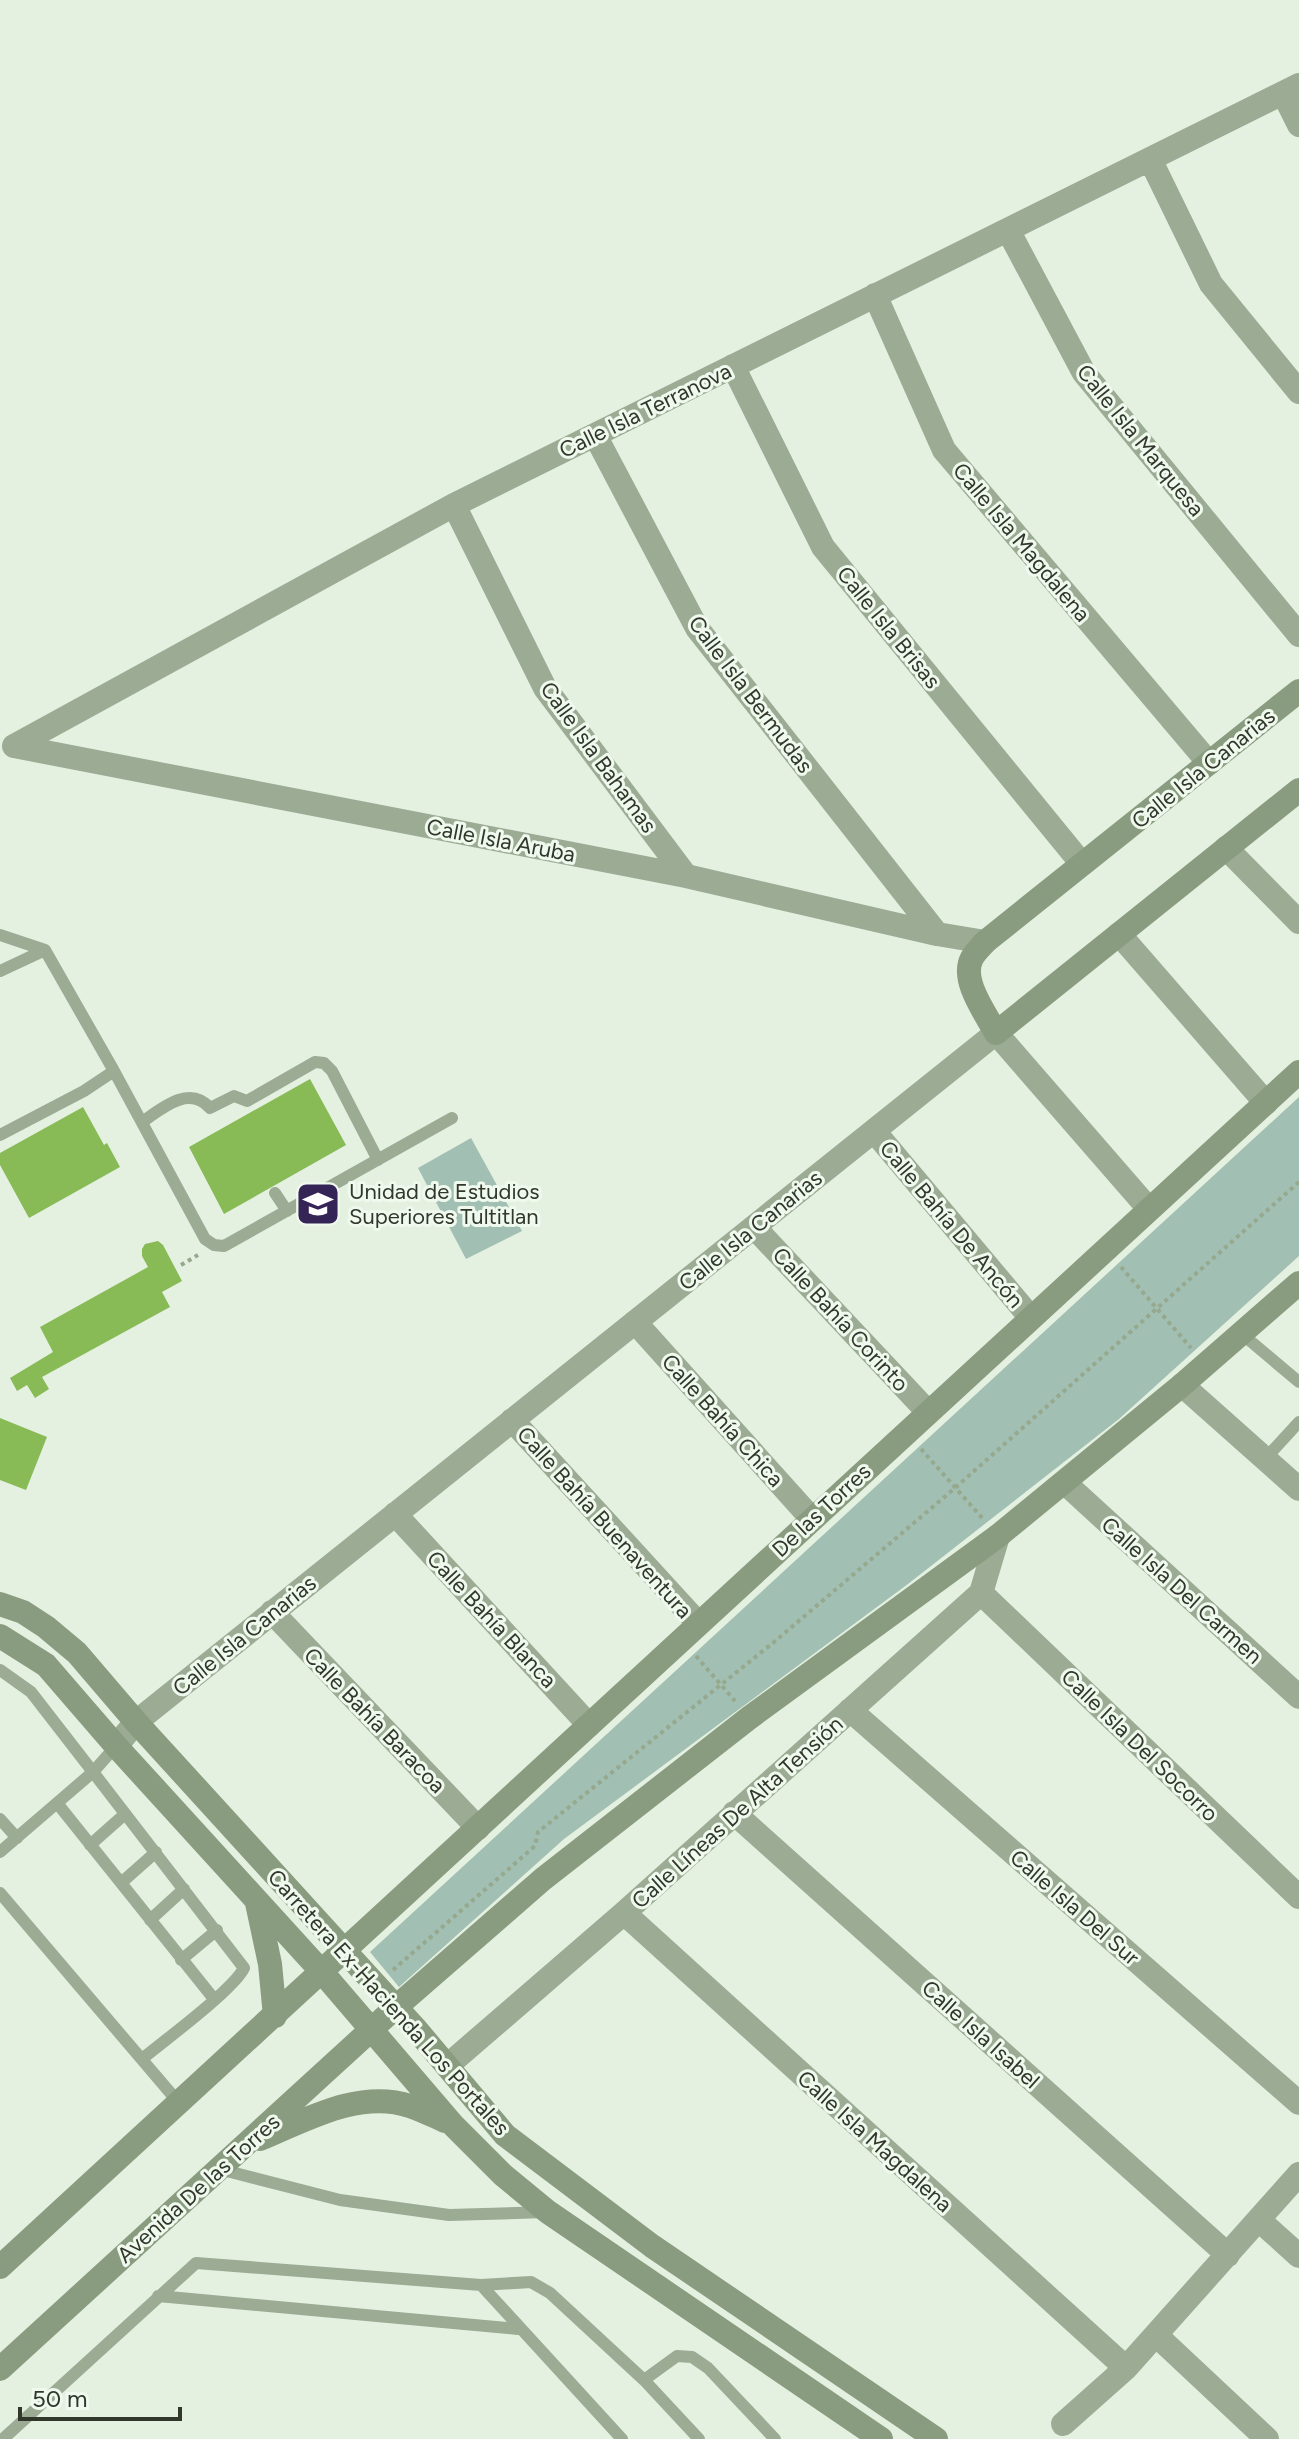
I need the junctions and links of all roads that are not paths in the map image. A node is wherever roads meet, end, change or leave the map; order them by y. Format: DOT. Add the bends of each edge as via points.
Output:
graph roads {
  1 [pos="1291,89"];
  2 [pos="1299,125"];
  3 [pos="1150,159"];
  4 [pos="1008,230"];
  5 [pos="875,295"];
  6 [pos="733,366"];
  7 [pos="1299,392"];
  8 [pos="595,435"];
  9 [pos="454,505"];
  10 [pos="1299,635"];
  11 [pos="1299,691"];
  12 [pos="7,750"];
  13 [pos="1209,763"];
  14 [pos="1299,790"];
  15 [pos="1226,848"];
  16 [pos="1082,864"];
  17 [pos="686,876"];
  18 [pos="1299,922"];
  19 [pos="937,934"];
  20 [pos="1119,934"];
  21 [pos="0,935"];
  22 [pos="985,942"];
  23 [pos="45,950"];
  24 [pos="0,971"];
  25 [pos="996,1033"];
  26 [pos="114,1071"];
  27 [pos="1299,1072"];
  28 [pos="1266,1103"];
  29 [pos="452,1118"];
  30 [pos="142,1122"];
  31 [pos="874,1131"];
  32 [pos="0,1135"];
  33 [pos="415,1140"];
  34 [pos="423,1154"];
  35 [pos="378,1160"];
  36 [pos="275,1193"];
  37 [pos="1149,1209"];
  38 [pos="287,1211"];
  39 [pos="754,1227"];
  40 [pos="1299,1283"];
  41 [pos="1031,1318"];
  42 [pos="635,1322"];
  43 [pos="1242,1334"];
  44 [pos="1299,1382"];
  45 [pos="1182,1385"];
  46 [pos="928,1412"];
  47 [pos="512,1420"];
  48 [pos="1299,1422"];
  49 [pos="1265,1459"];
  50 [pos="1065,1483"];
  51 [pos="1299,1489"];
  52 [pos="395,1514"];
  53 [pos="812,1519"];
  54 [pos="998,1536"];
  55 [pos="981,1593"];
  56 [pos="0,1604"];
  57 [pos="272,1612"];
  58 [pos="690,1631"];
  59 [pos="0,1636"];
  60 [pos="0,1670"];
  61 [pos="1299,1697"];
  62 [pos="850,1710"];
  63 [pos="136,1722"];
  64 [pos="589,1725"];
  65 [pos="116,1746"];
  66 [pos="93,1772"];
  67 [pos="57,1803"];
  68 [pos="734,1813"];
  69 [pos="125,1814"];
  70 [pos="0,1819"];
  71 [pos="478,1828"];
  72 [pos="17,1838"];
  73 [pos="90,1845"];
  74 [pos="0,1852"];
  75 [pos="156,1852"];
  76 [pos="121,1883"];
  77 [pos="184,1889"];
  78 [pos="0,1893"];
  79 [pos="1299,1897"];
  80 [pos="256,1900"];
  81 [pos="624,1913"];
  82 [pos="150,1920"];
  83 [pos="217,1930"];
  84 [pos="345,1951"];
  85 [pos="181,1960"];
  86 [pos="322,1972"];
  87 [pos="214,1999"];
  88 [pos="396,2007"];
  89 [pos="275,2016"];
  90 [pos="372,2029"];
  91 [pos="142,2059"];
  92 [pos="447,2066"];
  93 [pos="179,2103"];
  94 [pos="1299,2103"];
  95 [pos="453,2125"];
  96 [pos="244,2147"];
  97 [pos="219,2169"];
  98 [pos="1299,2174"];
  99 [pos="548,2212"];
  100 [pos="1259,2220"];
  101 [pos="652,2246"];
  102 [pos="1228,2255"];
  103 [pos="1299,2256"];
  104 [pos="0,2267"];
  105 [pos="633,2271"];
  106 [pos="481,2285"];
  107 [pos="158,2296"];
  108 [pos="518,2329"];
  109 [pos="1156,2335"];
  110 [pos="1126,2368"];
  111 [pos="0,2369"];
  112 [pos="644,2380"];
  113 [pos="1063,2424"];
  114 [pos="3,2439"];
  115 [pos="622,2439"];
  116 [pos="699,2439"];
  117 [pos="775,2439"];
  118 [pos="881,2439"];
  119 [pos="936,2439"];
  120 [pos="1267,2439"];
  1 -- 2 [label="street"];
  1 -- 3 [label="street, Calle Isla Terranova"];
  3 -- 4 [label="street, Calle Isla Terranova"];
  3 -- 7 [label="street" via="1211,284"];
  4 -- 5 [label="street, Calle Isla Terranova"];
  4 -- 10 [label="street, Calle Isla Marquesa" via="1084,373"];
  5 -- 6 [label="street, Calle Isla Terranova"];
  5 -- 13 [label="street, Calle Isla Magdalena" via="944,450"];
  6 -- 8 [label="street, Calle Isla Terranova"];
  6 -- 16 [label="street, Calle Isla Brisas" via="823,547"];
  8 -- 9 [label="street, Calle Isla Terranova"];
  8 -- 19 [label="street, Calle Isla Bermudas" via="697,628"];
  9 -- 12 [label="street, Calle Isla Terranova"];
  9 -- 17 [label="street, Calle Isla Bahamas" via="545,688"];
  11 -- 13 [label="main road, Calle Isla Canarias"];
  12 -- 17 [label="street, Calle Isla Aruba"];
  13 -- 16 [label="main road, Calle Isla Canarias"];
  14 -- 15 [label="main road"];
  15 -- 18 [label="street"];
  15 -- 20 [label="main road"];
  16 -- 22 [label="main road, Calle Isla Canarias"];
  17 -- 19 [label="street, Calle Isla Aruba"];
  19 -- 22 [label="street, Calle Isla Aruba"];
  20 -- 25 [label="main road"];
  20 -- 28 [label="street"];
  21 -- 23 [label="lane"];
  22 -- 25 [label="main road, Calle Isla Canarias" via="969,969"];
  23 -- 24 [label="lane"];
  23 -- 26 [label="lane"];
  25 -- 31 [label="street, Calle Isla Canarias"];
  25 -- 37 [label="street"];
  26 -- 30 [label="lane"];
  26 -- 32 [label="lane"];
  27 -- 28 [label="main road, De las Torres"];
  28 -- 37 [label="main road, De las Torres"];
  29 -- 33 [label="lane"];
  30 -- 35 [label="lane" via="175,1099 204,1101 213,1113 234,1096 247,1101 315,1062 324,1063"];
  30 -- 38 [label="lane" via="205,1239 214,1245 224,1246"];
  31 -- 39 [label="street, Calle Isla Canarias"];
  31 -- 41 [label="street, Calle Bahía De Ancón"];
  33 -- 34 [label="lane"];
  33 -- 35 [label="lane"];
  35 -- 38 [label="lane"];
  36 -- 38 [label="lane"];
  37 -- 41 [label="main road, De las Torres"];
  39 -- 42 [label="street, Calle Isla Canarias"];
  39 -- 46 [label="street, Calle Bahía Corinto"];
  40 -- 43 [label="main road"];
  41 -- 46 [label="main road, De las Torres"];
  42 -- 47 [label="street, Calle Isla Canarias"];
  42 -- 53 [label="street, Calle Bahía Chica"];
  43 -- 44 [label="lane"];
  43 -- 45 [label="main road"];
  45 -- 49 [label="street"];
  45 -- 50 [label="main road"];
  46 -- 53 [label="main road, De las Torres"];
  47 -- 52 [label="street, Calle Isla Canarias"];
  47 -- 58 [label="street, Calle Bahía Buenaventura"];
  48 -- 49 [label="lane"];
  49 -- 51 [label="street"];
  50 -- 54 [label="main road"];
  50 -- 61 [label="street, Calle Isla Del Carmen"];
  52 -- 57 [label="street, Calle Isla Canarias"];
  52 -- 64 [label="street, Calle Bahía Blanca"];
  53 -- 58 [label="main road, De las Torres"];
  54 -- 55 [label="street"];
  54 -- 88 [label="main road" via="749,1718 543,1879"];
  55 -- 62 [label="street, Calle Líneas De Alta Tensión"];
  55 -- 79 [label="street, Calle Isla Del Socorro"];
  56 -- 63 [label="main road, Carretera Ex-Hacienda Los Portales" via="23,1612 77,1653"];
  57 -- 63 [label="street, Calle Isla Canarias"];
  57 -- 71 [label="street, Calle Bahía Baracoa"];
  58 -- 64 [label="main road, De las Torres"];
  59 -- 65 [label="main road, Carretera Ex-Hacienda Los Portales" via="46,1665"];
  60 -- 66 [label="lane" via="31,1692"];
  62 -- 68 [label="street, Calle Líneas De Alta Tensión"];
  62 -- 94 [label="street, Calle Isla Del Sur"];
  63 -- 65 [label="street, Calle Isla Canarias"];
  63 -- 84 [label="main road, Carretera Ex-Hacienda Los Portales"];
  64 -- 71 [label="main road, De las Torres"];
  65 -- 66 [label="lane"];
  65 -- 80 [label="main road, Carretera Ex-Hacienda Los Portales"];
  66 -- 67 [label="lane"];
  66 -- 69 [label="lane"];
  67 -- 72 [label="lane"];
  67 -- 73 [label="lane"];
  68 -- 81 [label="street, Calle Líneas De Alta Tensión"];
  68 -- 102 [label="street, Calle Isla Isabel"];
  69 -- 73 [label="lane"];
  69 -- 75 [label="lane"];
  70 -- 72 [label="lane"];
  71 -- 84 [label="main road, De las Torres"];
  72 -- 74 [label="lane"];
  73 -- 76 [label="lane"];
  75 -- 76 [label="lane"];
  75 -- 77 [label="lane"];
  76 -- 82 [label="lane"];
  77 -- 82 [label="lane"];
  77 -- 83 [label="lane"];
  78 -- 91 [label="lane"];
  80 -- 86 [label="main road, Carretera Ex-Hacienda Los Portales"];
  80 -- 89 [label="main road"];
  81 -- 92 [label="street, Calle Líneas De Alta Tensión"];
  81 -- 110 [label="street, Calle Isla Magdalena"];
  82 -- 85 [label="lane"];
  83 -- 85 [label="lane"];
  83 -- 87 [label="lane" via="244,1968"];
  84 -- 86 [label="main road"];
  84 -- 88 [label="main road, Carretera Ex-Hacienda Los Portales"];
  85 -- 87 [label="lane"];
  86 -- 89 [label="main road"];
  86 -- 90 [label="main road, Carretera Ex-Hacienda Los Portales"];
  87 -- 91 [label="lane"];
  88 -- 90 [label="main road, Avenida De las Torres"];
  88 -- 92 [label="main road, Carretera Ex-Hacienda Los Portales"];
  89 -- 93 [label="main road"];
  90 -- 95 [label="main road, Carretera Ex-Hacienda Los Portales"];
  90 -- 96 [label="main road, Avenida De las Torres"];
  91 -- 93 [label="lane"];
  92 -- 101 [label="main road, Carretera Ex-Hacienda Los Portales" via="505,2135"];
  93 -- 104 [label="main road"];
  95 -- 96 [label="main road" via="410,2106 380,2100 333,2108"];
  95 -- 99 [label="main road, Carretera Ex-Hacienda Los Portales"];
  96 -- 97 [label="main road, Avenida De las Torres"];
  97 -- 99 [label="lane" via="340,2200 449,2215"];
  97 -- 111 [label="main road, Avenida De las Torres"];
  98 -- 100 [label="street"];
  99 -- 105 [label="main road, Carretera Ex-Hacienda Los Portales"];
  100 -- 102 [label="street"];
  100 -- 103 [label="street"];
  101 -- 105 [label="main road"];
  101 -- 119 [label="main road, Carretera Ex-Hacienda Los Portales"];
  102 -- 109 [label="street"];
  105 -- 118 [label="main road, Carretera Ex-Hacienda Los Portales"];
  106 -- 107 [label="lane" via="196,2263"];
  106 -- 108 [label="lane"];
  106 -- 112 [label="lane" via="531,2282 541,2287"];
  107 -- 108 [label="lane"];
  107 -- 114 [label="lane"];
  108 -- 115 [label="lane"];
  109 -- 110 [label="street"];
  109 -- 120 [label="street"];
  110 -- 113 [label="street"];
  112 -- 116 [label="lane"];
  112 -- 117 [label="lane" via="677,2356 692,2357"];
}
